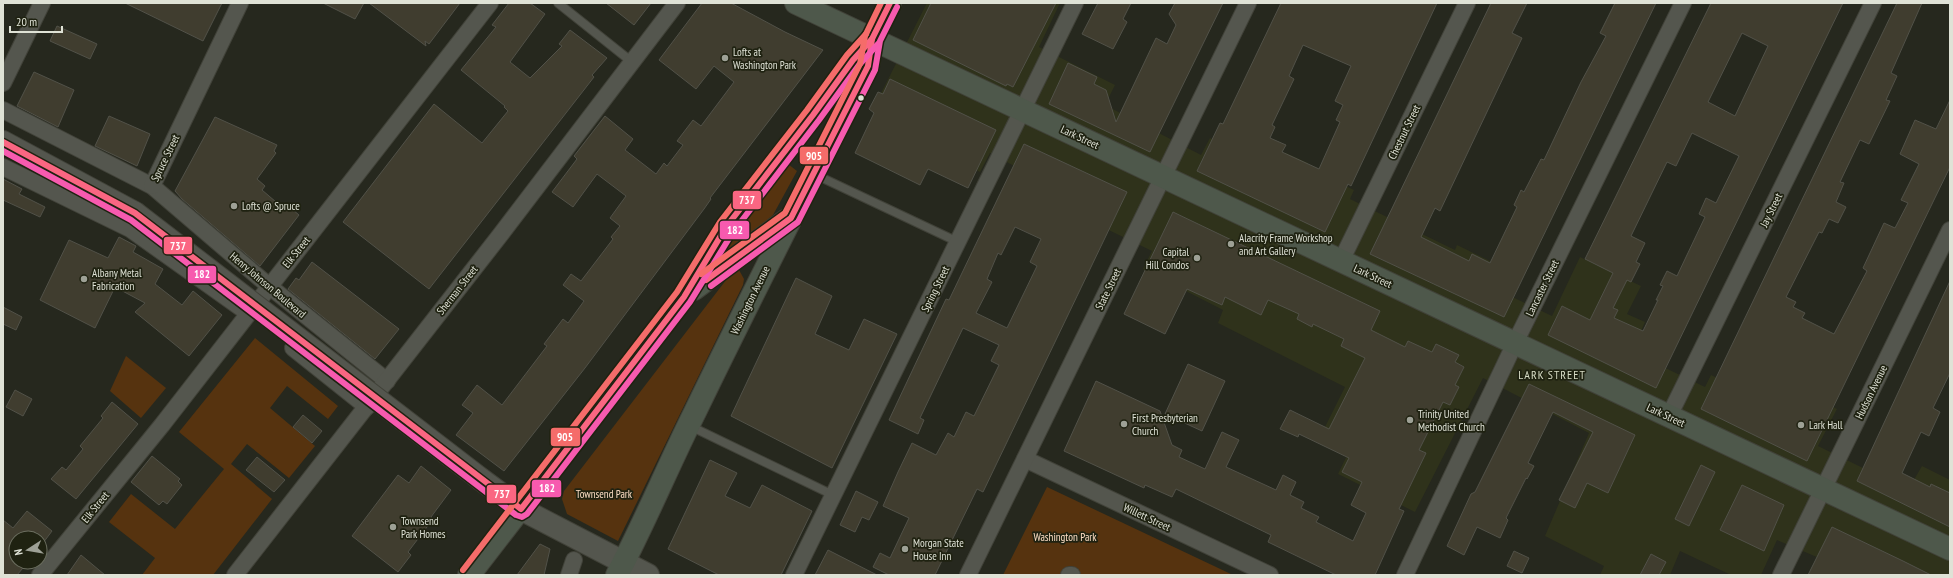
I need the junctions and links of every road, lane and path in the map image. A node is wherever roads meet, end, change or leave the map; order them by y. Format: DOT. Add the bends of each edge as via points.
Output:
graph roads {
  1 [pos="42,3"];
  2 [pos="240,3"];
  3 [pos="490,3"];
  4 [pos="558,3"];
  5 [pos="677,3"];
  6 [pos="796,3"];
  7 [pos="890,3"];
  8 [pos="1075,3"];
  9 [pos="1248,3"];
  10 [pos="1467,3"];
  11 [pos="1683,3"];
  12 [pos="1873,3"];
  13 [pos="872,39"];
  14 [pos="632,62"];
  15 [pos="3,83"];
  16 [pos="3,110"];
  17 [pos="1023,110"];
  18 [pos="3,142"];
  19 [pos="3,167"];
  20 [pos="814,173"];
  21 [pos="1163,177"];
  22 [pos="152,186"];
  23 [pos="791,218"];
  24 [pos="1950,230"];
  25 [pos="958,242"];
  26 [pos="1341,261"];
  27 [pos="269,286"];
  28 [pos="684,297"];
  29 [pos="248,313"];
  30 [pos="1515,343"];
  31 [pos="387,381"];
  32 [pos="367,407"];
  33 [pos="1669,416"];
  34 [pos="688,425"];
  35 [pos="1025,459"];
  36 [pos="1822,489"];
  37 [pos="833,495"];
  38 [pos="521,509"];
  39 [pos="1950,549"];
  40 [pos="574,560"];
  41 [pos="620,569"];
  42 [pos="40,575"];
  43 [pos="235,575"];
  44 [pos="469,575"];
  45 [pos="569,575"];
  46 [pos="648,575"];
  47 [pos="794,575"];
  48 [pos="968,575"];
  49 [pos="1270,575"];
  50 [pos="1405,575"];
  51 [pos="1781,575"];
  1 -- 15 [label="street"];
  2 -- 22 [label="street, Spruce Street"];
  3 -- 27 [label="street, Elk Street"];
  4 -- 14 [label="lane"];
  5 -- 14 [label="street, Sherman Street"];
  6 -- 13 [label="main road, Lark Street"];
  7 -- 13 [label="main road, Washington Avenue"];
  8 -- 17 [label="street, Spring Street"];
  9 -- 21 [label="street, State Street"];
  10 -- 26 [label="street, Chestnut Street"];
  11 -- 30 [label="street, Lancaster Street"];
  12 -- 33 [label="street, Jay Street"];
  13 -- 17 [label="main road, Lark Street"];
  13 -- 20 [label="main road, Washington Avenue" via="868,66"];
  13 -- 28 [label="main road" via="853,60 726,227"];
  14 -- 31 [label="street, Sherman Street"];
  16 -- 22 [label="street, Spruce Street"];
  17 -- 21 [label="main road, Lark Street"];
  17 -- 25 [label="street, Spring Street"];
  18 -- 38 [label="main road, Henry Johnson Boulevard, bridge" via="135,212"];
  19 -- 29 [label="street" via="130,229"];
  20 -- 23 [label="main road, Washington Avenue"];
  20 -- 25 [label="lane"];
  21 -- 26 [label="main road, Lark Street"];
  21 -- 35 [label="street, State Street"];
  22 -- 27 [label="street, Henry Johnson Boulevard"];
  23 -- 28 [label="main road"];
  23 -- 34 [label="main road, Washington Avenue"];
  24 -- 36 [label="street, Hudson Avenue"];
  25 -- 37 [label="street, Spring Street"];
  26 -- 30 [label="main road, Lark Street"];
  27 -- 29 [label="street, Elk Street"];
  27 -- 31 [label="street, Henry Johnson Boulevard"];
  28 -- 38 [label="main road"];
  29 -- 32 [label="street"];
  29 -- 42 [label="street, Elk Street"];
  30 -- 33 [label="main road, Lark Street"];
  30 -- 50 [label="street, Lancaster Street"];
  31 -- 32 [label="street, Sherman Street"];
  32 -- 43 [label="street, Sherman Street"];
  33 -- 36 [label="main road, Lark Street"];
  34 -- 37 [label="lane"];
  34 -- 41 [label="main road, Washington Avenue"];
  35 -- 48 [label="street, State Street"];
  35 -- 49 [label="street, Willett Street"];
  36 -- 39 [label="main road, Lark Street"];
  36 -- 51 [label="street, Hudson Avenue"];
  37 -- 47 [label="street, Spring Street"];
  38 -- 41 [label="main road, Henry Johnson Boulevard"];
  38 -- 44 [label="main road"];
  40 -- 45 [label="street"];
  41 -- 46 [label="main road, Henry Johnson Boulevard"];
}
